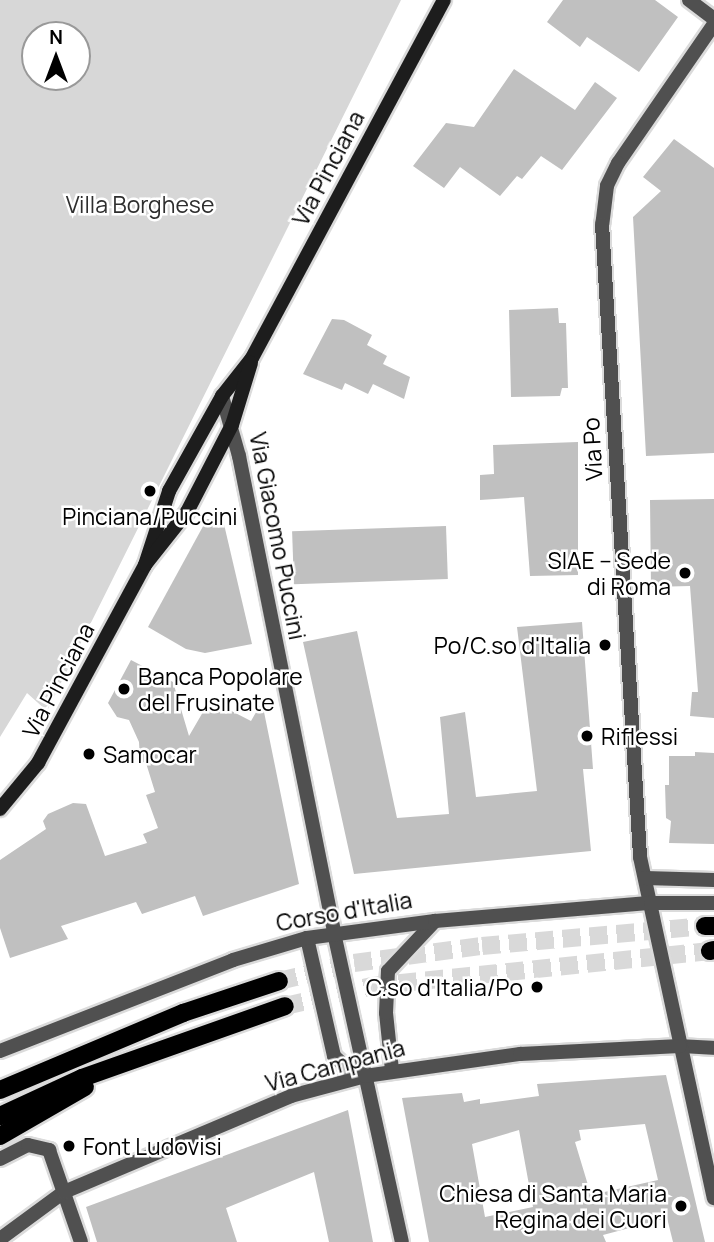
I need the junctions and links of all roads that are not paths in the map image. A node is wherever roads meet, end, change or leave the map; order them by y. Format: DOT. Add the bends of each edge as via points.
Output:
graph roads {
  1 [pos="444,0"];
  2 [pos="689,0"];
  3 [pos="714,21"];
  4 [pos="253,358"];
  5 [pos="222,396"];
  6 [pos="232,425"];
  7 [pos="145,565"];
  8 [pos="0,809"];
  9 [pos="645,878"];
  10 [pos="714,880"];
  11 [pos="652,903"];
  12 [pos="714,903"];
  13 [pos="435,921"];
  14 [pos="334,933"];
  15 [pos="307,938"];
  16 [pos="279,981"];
  17 [pos="285,1006"];
  18 [pos="680,1046"];
  19 [pos="714,1048"];
  20 [pos="0,1051"];
  21 [pos="127,1062"];
  22 [pos="392,1070"];
  23 [pos="28,1076"];
  24 [pos="365,1076"];
  25 [pos="0,1084"];
  26 [pos="0,1090"];
  27 [pos="0,1115"];
  28 [pos="0,1136"];
  29 [pos="0,1159"];
  30 [pos="64,1192"];
  31 [pos="714,1198"];
  32 [pos="0,1239"];
  33 [pos="81,1242"];
  34 [pos="402,1242"];
  1 -- 4 [label="main road, Via Pinciana"];
  2 -- 3 [label="street"];
  3 -- 9 [label="street, Via Po" via="624,152 607,186 603,211 636,806"];
  4 -- 5 [label="main road, Via Pinciana"];
  4 -- 6 [label="main road, Via Pinciana"];
  5 -- 6 [label="street, Via Giacomo Puccini"];
  5 -- 7 [label="main road, Via Pinciana" via="169,491"];
  6 -- 7 [label="main road, Via Pinciana" via="187,512"];
  6 -- 14 [label="street, Via Giacomo Puccini"];
  7 -- 8 [label="main road, Via Pinciana" via="38,763"];
  9 -- 10 [label="street"];
  9 -- 11 [label="street, Via Po"];
  11 -- 12 [label="street, Corso d'Italia"];
  11 -- 13 [label="street, Corso d'Italia"];
  11 -- 18 [label="street, Via Po"];
  13 -- 14 [label="street, Corso d'Italia"];
  13 -- 22 [label="street" via="388,971 386,1013"];
  14 -- 15 [label="street, Corso d'Italia"];
  14 -- 24 [label="street, Via Giacomo Puccini"];
  15 -- 20 [label="street, Corso d'Italia" via="233,960"];
  15 -- 24 [label="street" via="334,1056"];
  16 -- 23 [label="main road" via="183,1013"];
  17 -- 21 [label="main road"];
  18 -- 19 [label="street, Via Campania"];
  18 -- 22 [label="street, Via Campania" via="520,1054"];
  18 -- 31 [label="street, Via Po"];
  21 -- 27 [label="main road"];
  21 -- 28 [label="main road"];
  22 -- 24 [label="street, Via Campania"];
  23 -- 25 [label="main road"];
  23 -- 26 [label="main road"];
  24 -- 30 [label="street, Via Campania" via="291,1096"];
  24 -- 34 [label="street, Via Giacomo Puccini"];
  29 -- 30 [label="street" via="23,1146 42,1146 54,1157"];
  30 -- 32 [label="street, Via Campania"];
  30 -- 33 [label="street"];
}
